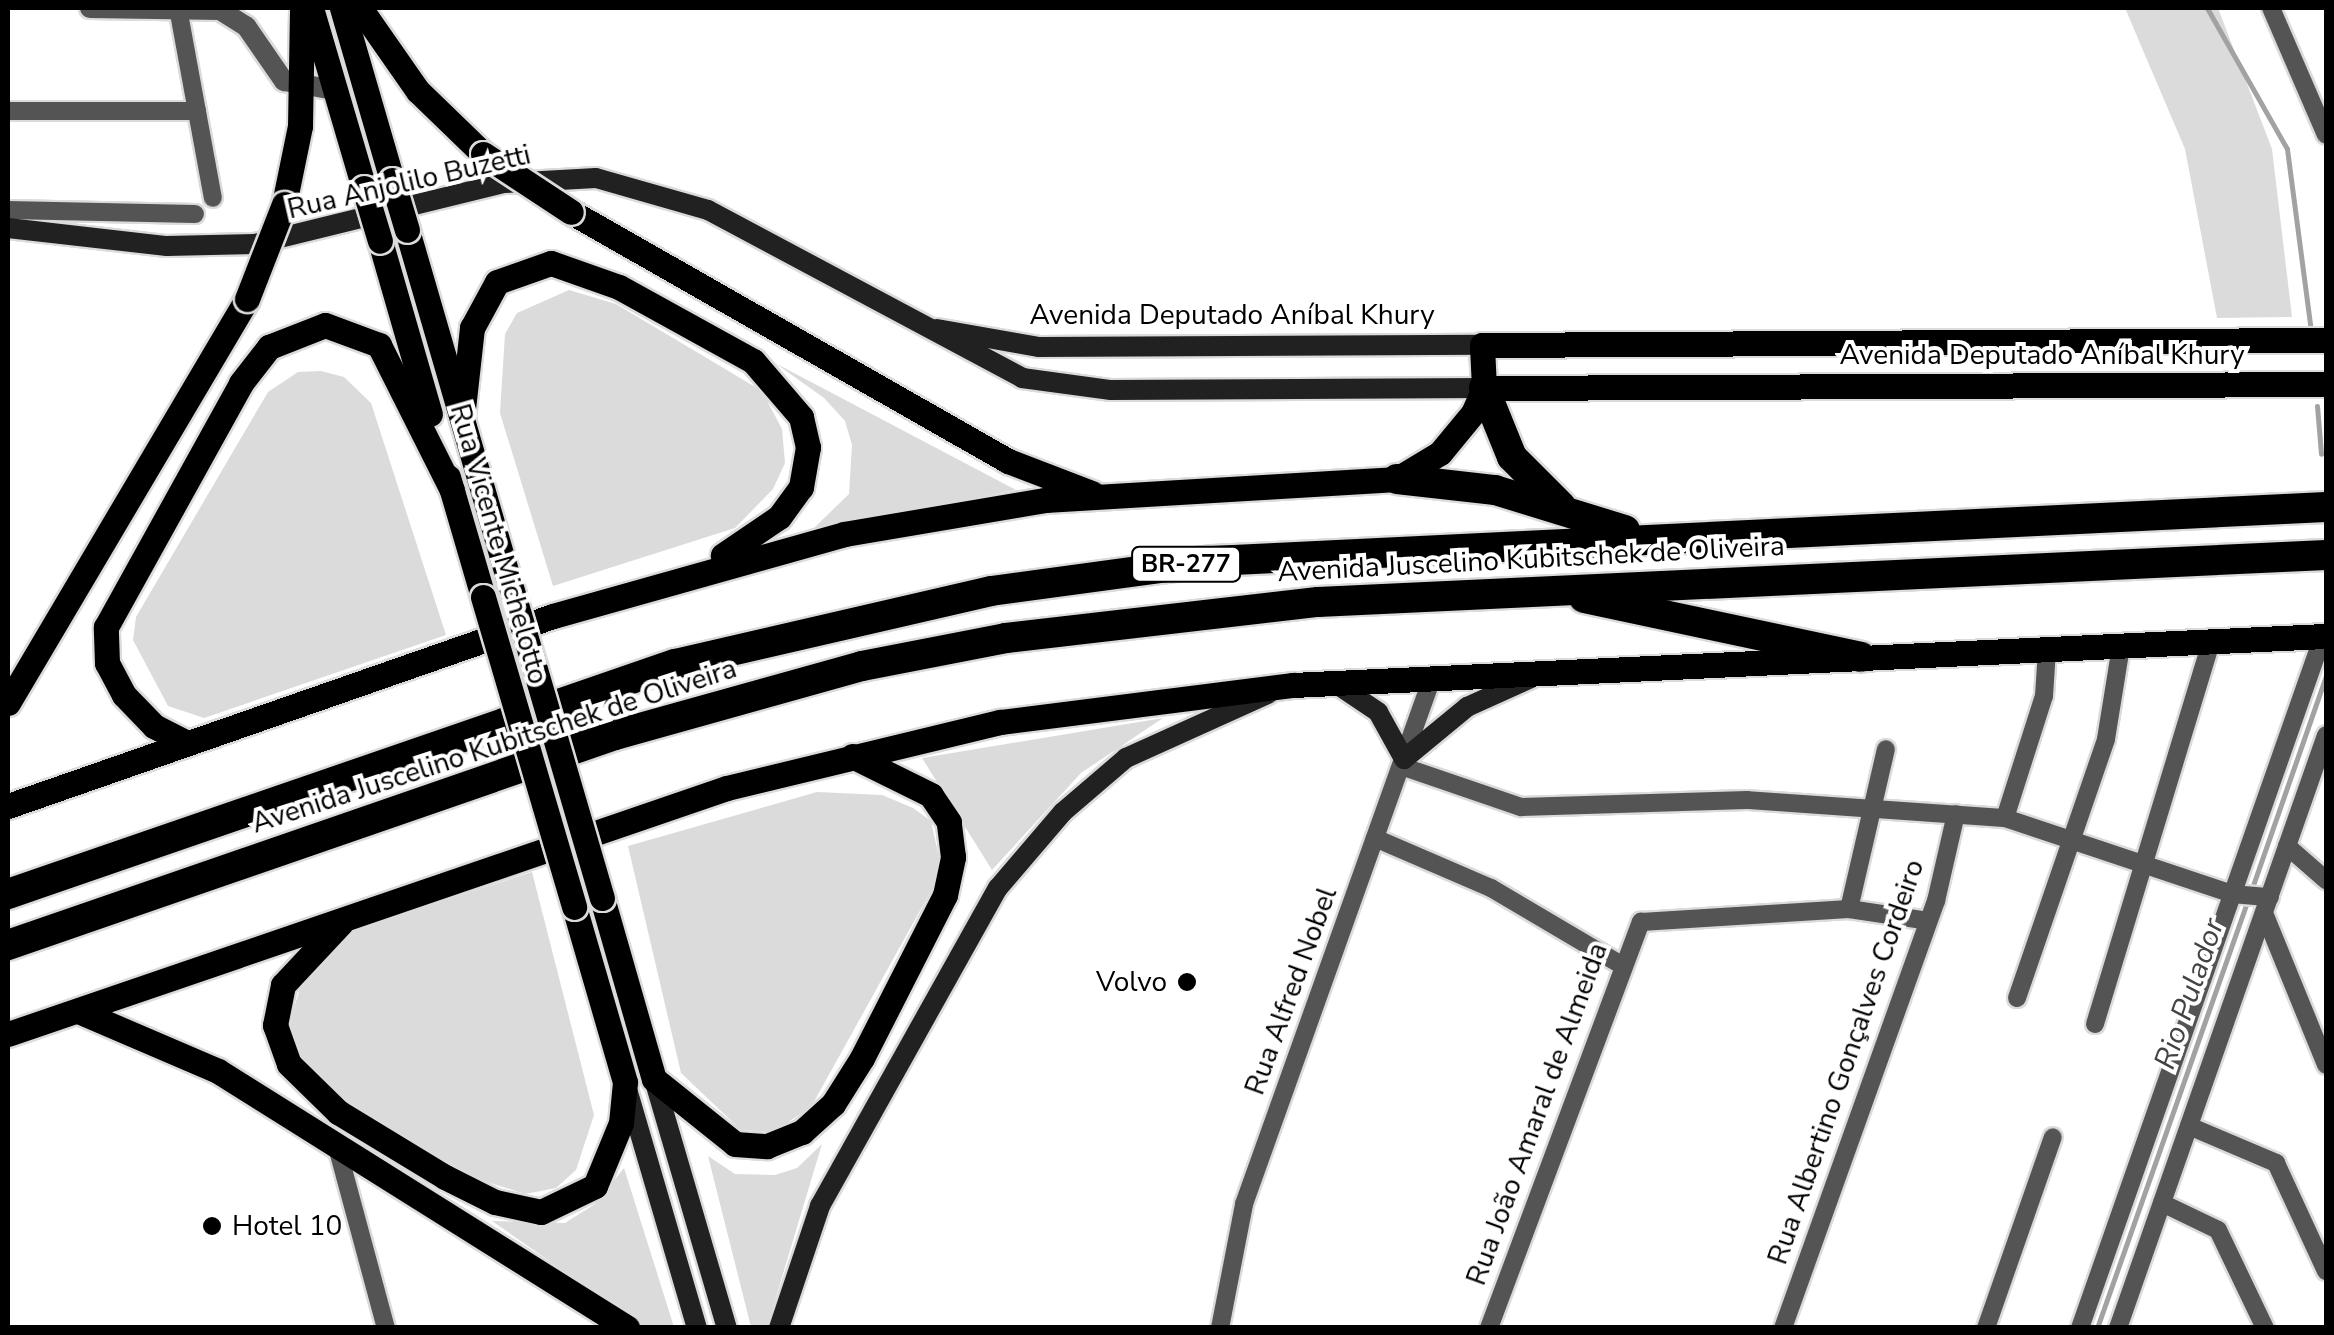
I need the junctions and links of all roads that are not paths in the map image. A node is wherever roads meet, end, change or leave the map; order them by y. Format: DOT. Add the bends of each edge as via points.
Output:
graph roads {
  1 [pos="90,8"];
  2 [pos="178,8"];
  3 [pos="302,8"];
  4 [pos="311,8"];
  5 [pos="342,8"];
  6 [pos="360,8"];
  7 [pos="2271,8"];
  8 [pos="303,88"];
  9 [pos="336,90"];
  10 [pos="8,111"];
  11 [pos="197,111"];
  12 [pos="2326,135"];
  13 [pos="214,198"];
  14 [pos="8,210"];
  15 [pos="195,214"];
  16 [pos="8,228"];
  17 [pos="911,322"];
  18 [pos="2326,340"];
  19 [pos="1482,345"];
  20 [pos="2326,384"];
  21 [pos="1484,388"];
  22 [pos="462,418"];
  23 [pos="1396,480"];
  24 [pos="452,490"];
  25 [pos="1106,497"];
  26 [pos="2326,507"];
  27 [pos="1595,524"];
  28 [pos="1668,539"];
  29 [pos="2326,556"];
  30 [pos="695,573"];
  31 [pos="1542,589"];
  32 [pos="2325,638"];
  33 [pos="2210,641"];
  34 [pos="2121,646"];
  35 [pos="2048,649"];
  36 [pos="1861,658"];
  37 [pos="1544,673"];
  38 [pos="1432,678"];
  39 [pos="1335,682"];
  40 [pos="1293,684"];
  41 [pos="8,703"];
  42 [pos="148,721"];
  43 [pos="2326,735"];
  44 [pos="187,743"];
  45 [pos="1886,749"];
  46 [pos="847,755"];
  47 [pos="137,760"];
  48 [pos="1402,762"];
  49 [pos="8,806"];
  50 [pos="1873,807"];
  51 [pos="1956,814"];
  52 [pos="2004,818"];
  53 [pos="1375,838"];
  54 [pos="2075,840"];
  55 [pos="2287,846"];
  56 [pos="2148,864"];
  57 [pos="2326,880"];
  58 [pos="8,894"];
  59 [pos="2232,894"];
  60 [pos="2267,905"];
  61 [pos="1849,909"];
  62 [pos="352,914"];
  63 [pos="1928,921"];
  64 [pos="8,945"];
  65 [pos="1621,965"];
  66 [pos="2017,998"];
  67 [pos="78,1010"];
  68 [pos="2095,1024"];
  69 [pos="8,1034"];
  70 [pos="2326,1065"];
  71 [pos="654,1079"];
  72 [pos="625,1082"];
  73 [pos="2189,1126"];
  74 [pos="2053,1137"];
  75 [pos="336,1143"];
  76 [pos="2162,1203"];
  77 [pos="2326,1271"];
  78 [pos="386,1328"];
  79 [pos="628,1328"];
  80 [pos="697,1328"];
  81 [pos="727,1328"];
  82 [pos="779,1328"];
  83 [pos="1220,1328"];
  84 [pos="1489,1328"];
  85 [pos="1784,1328"];
  86 [pos="1986,1328"];
  87 [pos="2080,1328"];
  88 [pos="2118,1328"];
  89 [pos="2264,1328"];
  1 -- 2 [label="street"];
  2 -- 8 [label="street" via="240,20 278,75"];
  2 -- 11 [label="street"];
  3 -- 8 [label="main road"];
  4 -- 9 [label="main road, Rua Vicente Michelotto"];
  5 -- 22 [label="main road, Rua Vicente Michelotto, bridge"];
  6 -- 25 [label="main road, bridge" via="418,92 483,154 571,212 1008,461"];
  7 -- 12 [label="street"];
  8 -- 9 [label="street"];
  8 -- 41 [label="main road, bridge" via="284,204 247,299"];
  9 -- 24 [label="main road, Rua Vicente Michelotto, bridge"];
  10 -- 11 [label="street"];
  11 -- 13 [label="street"];
  14 -- 15 [label="street"];
  16 -- 17 [label="main road, Rua Anjolilo Buzetti" via="168,246 255,244 504,183 596,178 708,210"];
  17 -- 19 [label="main road, Avenida Deputado Aníbal Khury" via="1039,348"];
  17 -- 21 [label="main road, Avenida Deputado Aníbal Khury" via="992,367 1069,387"];
  18 -- 19 [label="main road, Avenida Deputado Aníbal Khury"];
  19 -- 21 [label="main road"];
  20 -- 21 [label="main road, Avenida Deputado Aníbal Khury"];
  21 -- 23 [label="main road" via="1458,434"];
  21 -- 27 [label="highway" via="1512,458 1562,508"];
  22 -- 30 [label="main road" via="477,310 497,282 532,266 593,275 753,361 792,401 806,431 807,467 778,517"];
  22 -- 71 [label="main road, Rua Vicente Michelotto, bridge"];
  23 -- 25 [label="main road"];
  23 -- 27 [label="highway" via="1495,490"];
  24 -- 42 [label="main road" via="378,345 325,326 269,347 240,383 111,612 107,662"];
  24 -- 72 [label="main road, Rua Vicente Michelotto, bridge"];
  25 -- 30 [label="main road" via="902,522"];
  26 -- 28 [label="highway, Avenida Juscelino Kubitschek de Oliveira / BR-277"];
  27 -- 28 [label="highway"];
  28 -- 58 [label="highway, Avenida Juscelino Kubitschek de Oliveira / BR-277" via="1214,561 924,604 675,664"];
  29 -- 31 [label="highway, Avenida Juscelino Kubitschek de Oliveira / BR-277"];
  30 -- 44 [label="main road"];
  31 -- 36 [label="highway"];
  31 -- 64 [label="highway, Avenida Juscelino Kubitschek de Oliveira / BR-277" via="1162,616 862,666 614,735"];
  32 -- 33 [label="main road"];
  32 -- 59 [label="street"];
  33 -- 34 [label="main road"];
  33 -- 56 [label="street"];
  34 -- 35 [label="main road"];
  34 -- 54 [label="street" via="2111,720"];
  35 -- 36 [label="main road"];
  35 -- 52 [label="street" via="2044,696"];
  36 -- 37 [label="main road"];
  37 -- 38 [label="main road"];
  37 -- 48 [label="main road" via="1467,707"];
  38 -- 39 [label="main road"];
  38 -- 48 [label="street, Rua Alfred Nobel"];
  39 -- 40 [label="main road"];
  39 -- 48 [label="main road" via="1378,712"];
  40 -- 46 [label="main road" via="1084,708"];
  40 -- 82 [label="main road" via="1126,758 1028,850 976,920 835,1176 804,1238"];
  42 -- 44 [label="main road"];
  42 -- 47 [label="main road"];
  43 -- 55 [label="street"];
  44 -- 47 [label="main road"];
  45 -- 50 [label="street"];
  46 -- 62 [label="main road"];
  46 -- 71 [label="main road" via="895,771 931,795 949,822 954,857 932,924 847,1084 802,1132 751,1146 705,1126"];
  47 -- 49 [label="main road"];
  48 -- 50 [label="street" via="1521,807 1747,800"];
  48 -- 53 [label="street, Rua Alfred Nobel"];
  50 -- 51 [label="street"];
  50 -- 61 [label="street"];
  51 -- 52 [label="street"];
  51 -- 63 [label="street, Rua Albertino Gonçalves Cordeiro"];
  52 -- 54 [label="street"];
  53 -- 65 [label="street" via="1491,888"];
  53 -- 83 [label="street, Rua Alfred Nobel" via="1244,1204"];
  54 -- 56 [label="street"];
  54 -- 66 [label="street"];
  55 -- 57 [label="street"];
  55 -- 60 [label="street"];
  56 -- 59 [label="street"];
  56 -- 68 [label="street"];
  59 -- 60 [label="street"];
  59 -- 87 [label="street"];
  60 -- 70 [label="street"];
  60 -- 73 [label="street"];
  61 -- 63 [label="street"];
  61 -- 65 [label="street, Rua João Amaral de Almeida" via="1641,922"];
  62 -- 67 [label="main road"];
  62 -- 72 [label="main road" via="293,968 277,1004 290,1064 338,1112 468,1190 541,1212 581,1198 606,1169"];
  63 -- 85 [label="street, Rua Albertino Gonçalves Cordeiro"];
  65 -- 84 [label="street, Rua João Amaral de Almeida"];
  67 -- 69 [label="main road"];
  67 -- 75 [label="main road" via="193,1058"];
  71 -- 81 [label="main road, Rua Vicente Michelotto"];
  72 -- 80 [label="main road, Rua Vicente Michelotto"];
  73 -- 76 [label="street"];
  73 -- 77 [label="street" via="2276,1163"];
  74 -- 86 [label="street"];
  75 -- 78 [label="street"];
  75 -- 79 [label="main road"];
  76 -- 88 [label="street"];
  76 -- 89 [label="street" via="2218,1230"];
}
